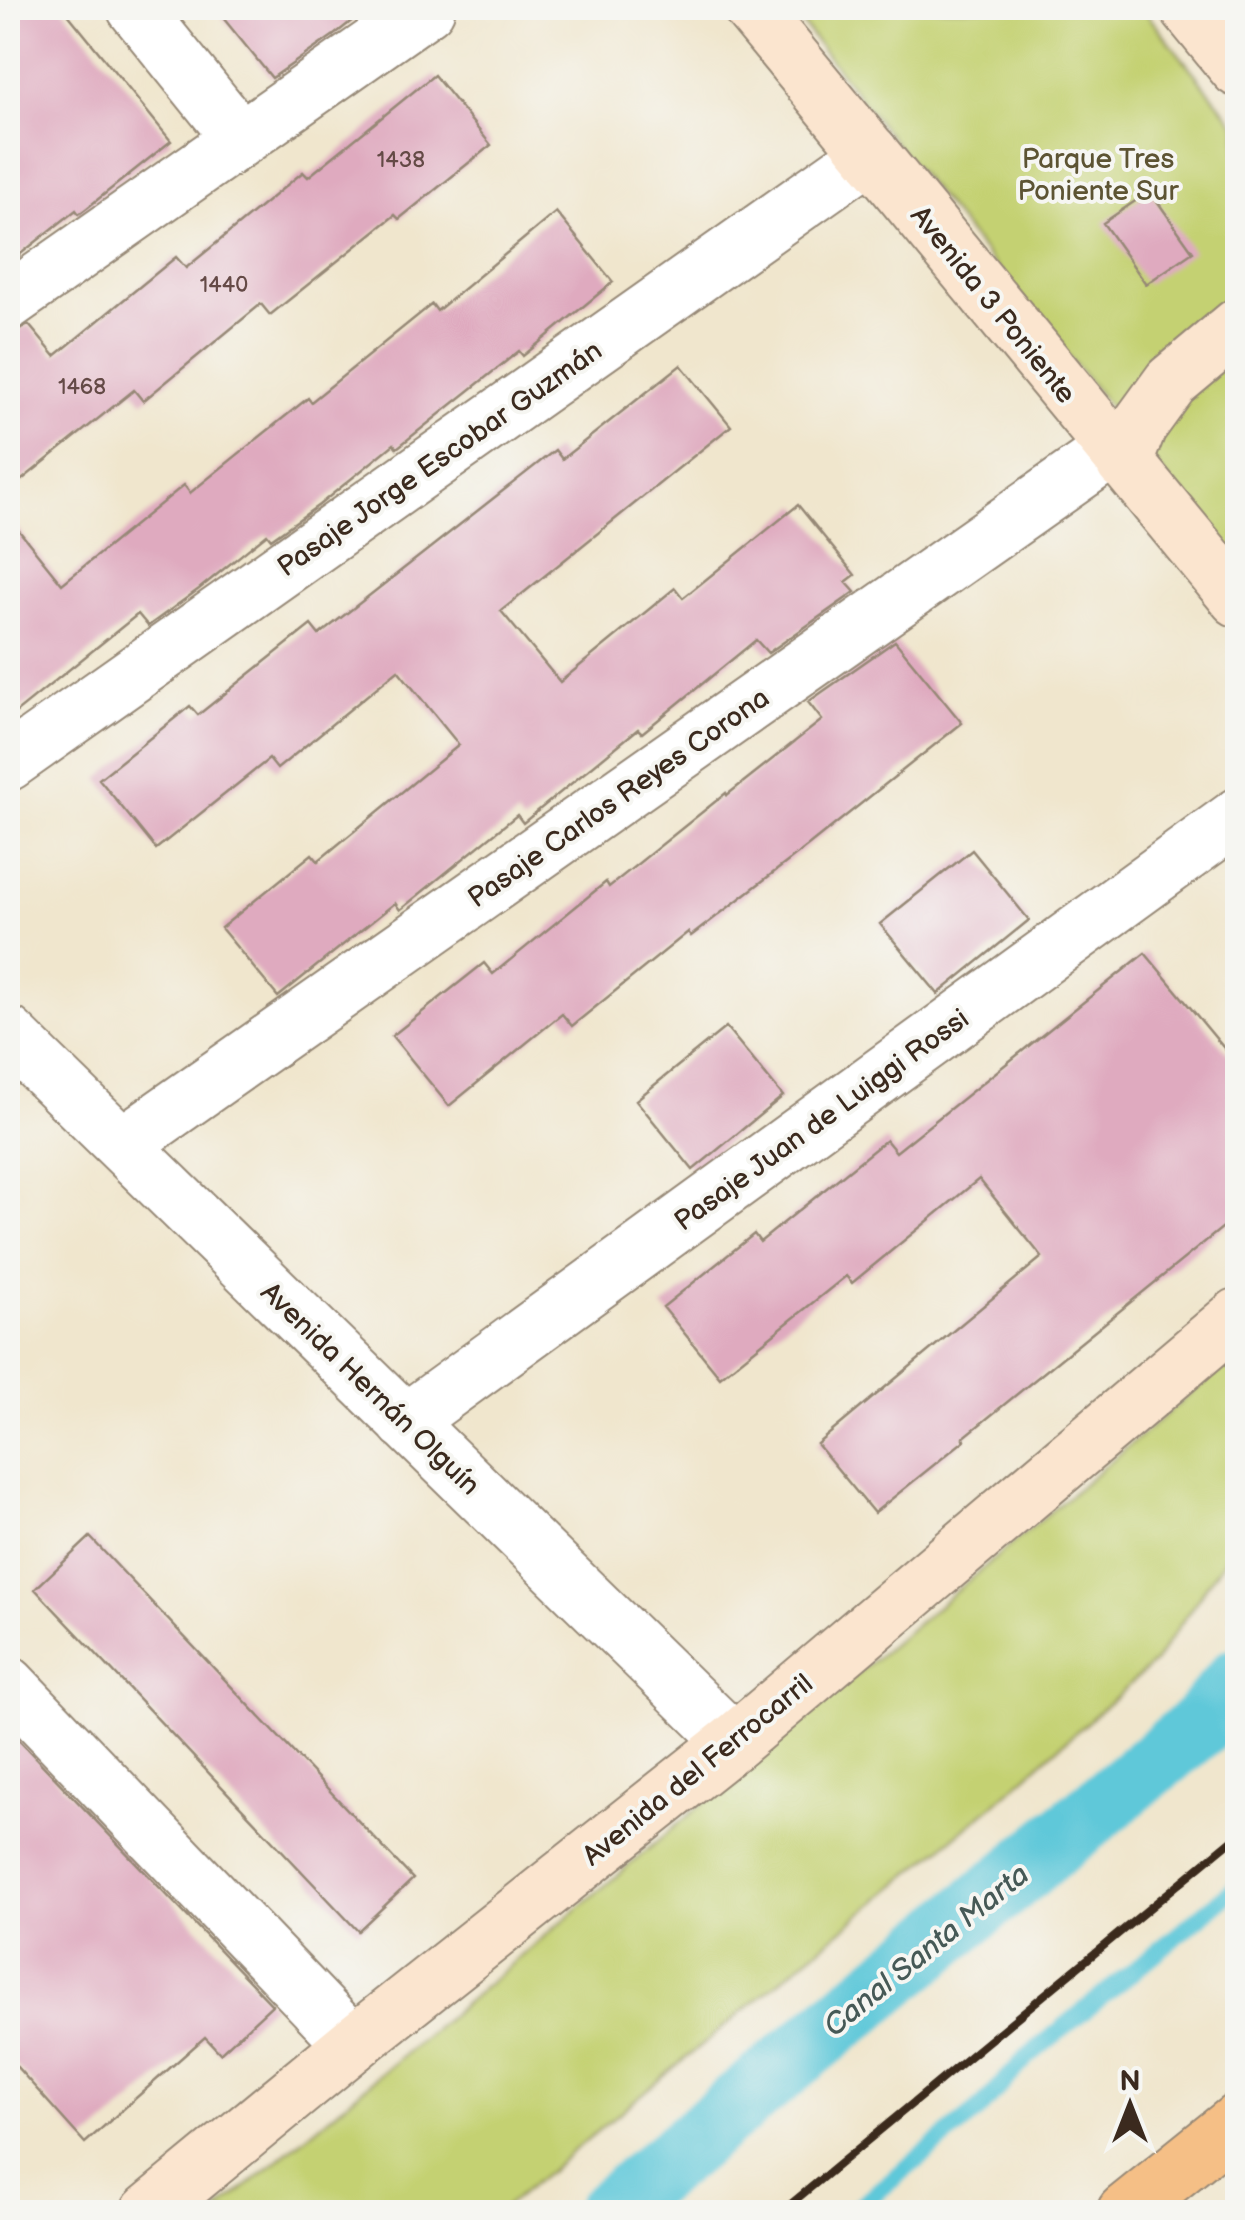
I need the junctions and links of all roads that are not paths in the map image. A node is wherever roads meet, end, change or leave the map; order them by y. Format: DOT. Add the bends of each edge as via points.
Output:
graph roads {
  1 [pos="135,8"];
  2 [pos="426,8"];
  3 [pos="752,8"];
  4 [pos="1188,8"];
  5 [pos="1238,69"];
  6 [pos="240,138"];
  7 [pos="870,154"];
  8 [pos="8,302"];
  9 [pos="1238,326"];
  10 [pos="1119,456"];
  11 [pos="1238,599"];
  12 [pos="8,764"];
  13 [pos="1238,816"];
  14 [pos="8,1034"];
  15 [pos="122,1145"];
  16 [pos="1238,1316"];
  17 [pos="405,1422"];
  18 [pos="8,1684"];
  19 [pos="734,1742"];
  20 [pos="354,2044"];
  21 [pos="1238,2121"];
  22 [pos="149,2212"];
  23 [pos="1125,2212"];
  1 -- 6 [label="street"];
  2 -- 6 [label="street"];
  3 -- 7 [label="street, Avenida 3 Poniente"];
  4 -- 5 [label="street"];
  6 -- 8 [label="street"];
  7 -- 10 [label="street, Avenida 3 Poniente"];
  7 -- 12 [label="street, Pasaje Jorge Escobar Guzmán"];
  9 -- 10 [label="street" via="1171,382"];
  10 -- 11 [label="street, Avenida 3 Poniente"];
  10 -- 15 [label="street, Pasaje Carlos Reyes Corona"];
  13 -- 17 [label="street, Pasaje Juan de Luiggi Rossi"];
  14 -- 15 [label="street, Avenida Hernán Olguín"];
  15 -- 17 [label="street, Avenida Hernán Olguín"];
  16 -- 19 [label="street, Avenida del Ferrocarril"];
  17 -- 19 [label="street, Avenida Hernán Olguín"];
  18 -- 20 [label="street"];
  19 -- 20 [label="street, Avenida del Ferrocarril"];
  20 -- 22 [label="street, Avenida del Ferrocarril"];
  21 -- 23 [label="main road"];
}
